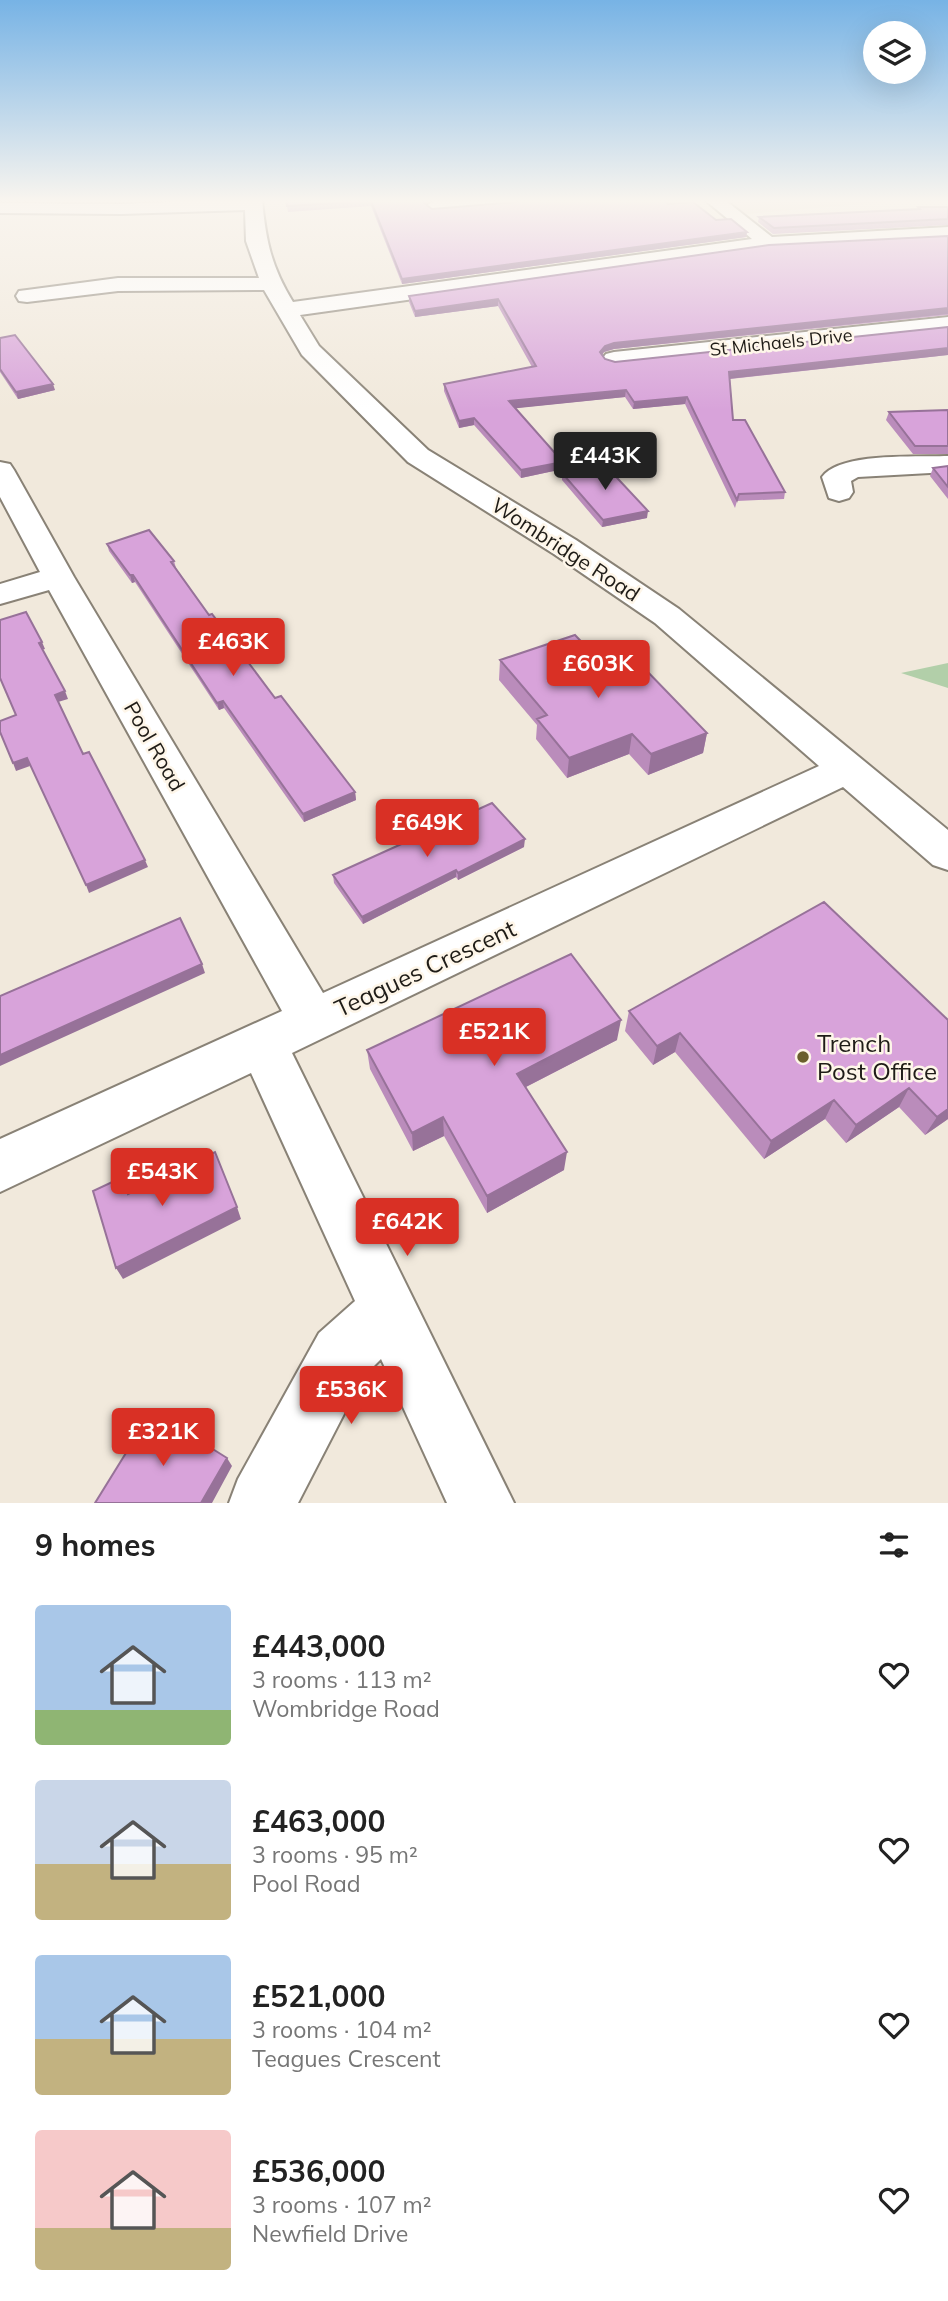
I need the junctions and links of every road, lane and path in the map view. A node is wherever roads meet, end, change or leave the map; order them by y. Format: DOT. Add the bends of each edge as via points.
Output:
graph roads {
  1 [pos="266,270"];
  2 [pos="573,270"];
  3 [pos="271,284"];
  4 [pos="24,295"];
  5 [pos="286,310"];
  6 [pos="948,324"];
  7 [pos="614,359"];
  8 [pos="948,464"];
  9 [pos="0,470"];
  10 [pos="839,492"];
  11 [pos="58,577"];
  12 [pos="0,594"];
  13 [pos="849,768"];
  14 [pos="948,854"];
  15 [pos="313,1020"];
  16 [pos="263,1045"];
  17 [pos="0,1166"];
  18 [pos="388,1310"];
  19 [pos="262,1503"];
  20 [pos="481,1503"];
  1 -- 3 [label="street, Wombridge Road"];
  2 -- 5 [label="street"];
  3 -- 4 [label="street" via="120,285"];
  3 -- 5 [label="street, Wombridge Road"];
  5 -- 13 [label="street, Wombridge Road" via="310,350 418,456 667,616"];
  6 -- 7 [label="street, St Michaels Drive"];
  8 -- 10 [label="street" via="853,469 836,477"];
  9 -- 11 [label="street, Pool Road"];
  11 -- 12 [label="street"];
  11 -- 15 [label="street, Pool Road"];
  13 -- 14 [label="street, Wombridge Road"];
  13 -- 15 [label="street, Teagues Crescent"];
  15 -- 16 [label="street, Teagues Crescent"];
  16 -- 17 [label="street, Teagues Crescent"];
  16 -- 18 [label="street"];
  18 -- 19 [label="street" via="341,1355"];
  18 -- 20 [label="street"];
}
